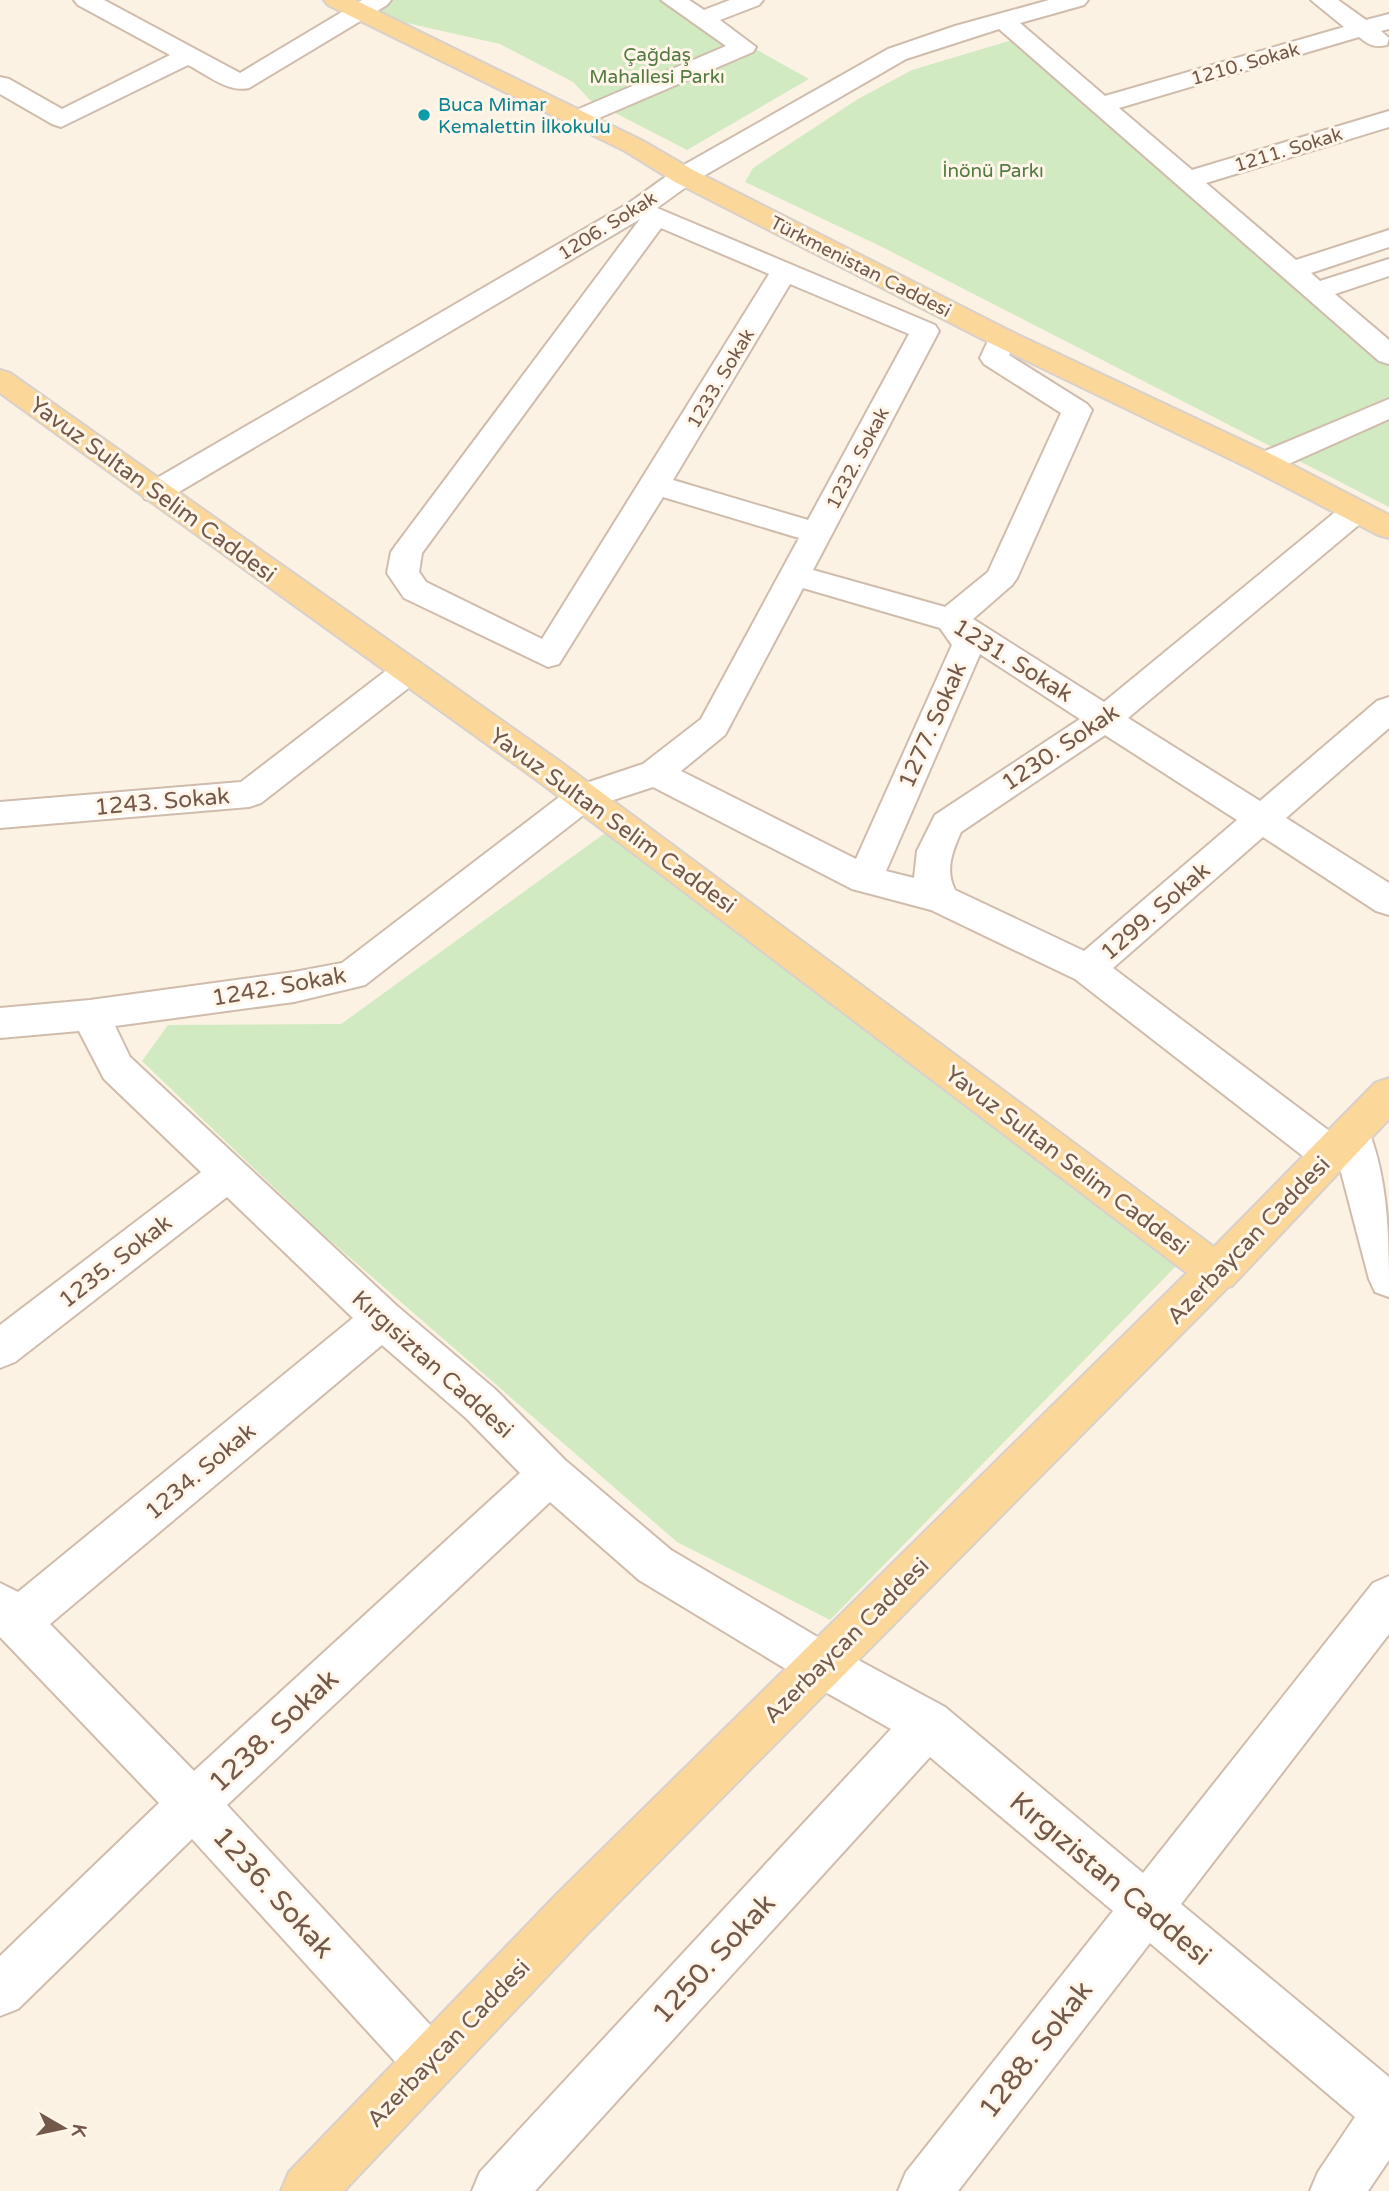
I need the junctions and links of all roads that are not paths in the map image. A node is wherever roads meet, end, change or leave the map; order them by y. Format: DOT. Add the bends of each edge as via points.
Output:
graph roads {
  1 [pos="86,0"];
  2 [pos="673,0"];
  3 [pos="751,0"];
  4 [pos="1076,0"];
  5 [pos="1323,0"];
  6 [pos="358,4"];
  7 [pos="1040,4"];
  8 [pos="702,19"];
  9 [pos="1003,20"];
  10 [pos="1389,21"];
  11 [pos="1363,29"];
  12 [pos="1389,48"];
  13 [pos="189,55"];
  14 [pos="0,84"];
  15 [pos="1101,105"];
  16 [pos="576,119"];
  17 [pos="1389,119"];
  18 [pos="684,176"];
  19 [pos="1188,180"];
  20 [pos="647,212"];
  21 [pos="1389,238"];
  22 [pos="1389,267"];
  23 [pos="785,270"];
  24 [pos="1292,270"];
  25 [pos="1316,291"];
  26 [pos="1002,338"];
  27 [pos="1389,355"];
  28 [pos="0,379"];
  29 [pos="1389,408"];
  30 [pos="1264,463"];
  31 [pos="654,485"];
  32 [pos="156,492"];
  33 [pos="1356,511"];
  34 [pos="1389,528"];
  35 [pos="817,533"];
  36 [pos="795,575"];
  37 [pos="951,620"];
  38 [pos="408,671"];
  39 [pos="1389,709"];
  40 [pos="1106,718"];
  41 [pos="655,773"];
  42 [pos="583,797"];
  43 [pos="0,815"];
  44 [pos="1263,819"];
  45 [pos="865,879"];
  46 [pos="941,899"];
  47 [pos="1389,901"];
  48 [pos="1088,969"];
  49 [pos="90,1015"];
  50 [pos="0,1023"];
  51 [pos="1389,1094"];
  52 [pos="1341,1144"];
  53 [pos="229,1173"];
  54 [pos="1218,1273"];
  55 [pos="1389,1279"];
  56 [pos="382,1320"];
  57 [pos="0,1349"];
  58 [pos="550,1474"];
  59 [pos="1389,1598"];
  60 [pos="9,1613"];
  61 [pos="820,1664"];
  62 [pos="928,1724"];
  63 [pos="193,1804"];
  64 [pos="1145,1907"];
  65 [pos="0,1991"];
  66 [pos="428,2060"];
  67 [pos="1389,2112"];
  68 [pos="308,2191"];
  69 [pos="499,2191"];
  70 [pos="925,2191"];
  71 [pos="1337,2191"];
  1 -- 13 [label="street"];
  2 -- 8 [label="street"];
  3 -- 8 [label="street"];
  4 -- 7 [label="street, 1206. Sokak"];
  5 -- 11 [label="street"];
  6 -- 13 [label="street" via="240,83"];
  6 -- 16 [label="main road, Türkmenistan Caddesi"];
  7 -- 9 [label="street, 1206. Sokak"];
  8 -- 16 [label="street" via="744,47"];
  9 -- 15 [label="street"];
  9 -- 18 [label="street, 1206. Sokak" via="897,54"];
  10 -- 11 [label="street, 1210. Sokak"];
  11 -- 12 [label="street"];
  11 -- 15 [label="street, 1210. Sokak"];
  13 -- 14 [label="street" via="61,120"];
  15 -- 19 [label="street"];
  16 -- 18 [label="main road, Türkmenistan Caddesi"];
  17 -- 19 [label="street, 1211. Sokak"];
  18 -- 20 [label="street, 1206. Sokak"];
  18 -- 26 [label="main road, Türkmenistan Caddesi"];
  19 -- 24 [label="street"];
  20 -- 23 [label="street, 1232. Sokak"];
  20 -- 31 [label="street, 1233. Sokak" via="407,552 402,573 415,590 548,656"];
  20 -- 32 [label="street, 1206. Sokak"];
  21 -- 24 [label="street"];
  22 -- 25 [label="street"];
  23 -- 31 [label="street, 1233. Sokak"];
  23 -- 35 [label="street, 1232. Sokak" via="925,331"];
  24 -- 25 [label="street"];
  25 -- 27 [label="street"];
  26 -- 30 [label="main road, Türkmenistan Caddesi"];
  26 -- 37 [label="street" via="994,358 1077,410 1001,578"];
  28 -- 32 [label="main road, Yavuz Sultan Selim Caddesi"];
  29 -- 30 [label="street"];
  30 -- 33 [label="main road, Türkmenistan Caddesi"];
  31 -- 35 [label="street"];
  32 -- 38 [label="main road, Yavuz Sultan Selim Caddesi"];
  33 -- 34 [label="main road, Türkmenistan Caddesi"];
  33 -- 40 [label="street, 1230. Sokak"];
  35 -- 36 [label="street, 1232. Sokak"];
  36 -- 37 [label="street, 1231. Sokak"];
  36 -- 41 [label="street, 1232. Sokak" via="713,727"];
  37 -- 40 [label="street, 1231. Sokak"];
  37 -- 45 [label="street, 1277. Sokak" via="968,644"];
  38 -- 42 [label="main road, Yavuz Sultan Selim Caddesi"];
  38 -- 43 [label="street, 1243. Sokak" via="249,794"];
  39 -- 44 [label="street, 1299. Sokak"];
  40 -- 44 [label="street, 1231. Sokak"];
  40 -- 46 [label="street, 1230. Sokak" via="947,824 935,851 931,877"];
  41 -- 42 [label="street, 1232. Sokak"];
  41 -- 45 [label="street"];
  42 -- 49 [label="street, 1242. Sokak" via="352,975"];
  42 -- 54 [label="main road, Yavuz Sultan Selim Caddesi"];
  44 -- 47 [label="street, 1231. Sokak"];
  44 -- 48 [label="street, 1299. Sokak"];
  45 -- 46 [label="street"];
  46 -- 48 [label="street"];
  48 -- 52 [label="street, 1299. Sokak"];
  49 -- 50 [label="street, 1242. Sokak"];
  49 -- 53 [label="street, Kırgısiztan Caddesi" via="117,1068"];
  51 -- 52 [label="main road, Azerbaycan Caddesi"];
  52 -- 54 [label="main road, Azerbaycan Caddesi"];
  52 -- 55 [label="street"];
  53 -- 56 [label="street, Kırgısiztan Caddesi"];
  53 -- 57 [label="street, 1235. Sokak"];
  54 -- 61 [label="main road, Azerbaycan Caddesi"];
  56 -- 58 [label="street, Kırgısiztan Caddesi" via="481,1405"];
  56 -- 60 [label="street, 1234. Sokak"];
  58 -- 61 [label="street, Kırgısiztan Caddesi" via="655,1566"];
  58 -- 63 [label="street, 1238. Sokak"];
  59 -- 64 [label="street, 1288. Sokak"];
  60 -- 63 [label="street, 1236. Sokak"];
  61 -- 62 [label="street, Kırgızistan Caddesi"];
  61 -- 66 [label="main road, Azerbaycan Caddesi"];
  62 -- 64 [label="street, Kırgızistan Caddesi"];
  62 -- 69 [label="street, 1250. Sokak"];
  63 -- 65 [label="street, 1238. Sokak"];
  63 -- 66 [label="street, 1236. Sokak"];
  64 -- 67 [label="street, Kırgızistan Caddesi"];
  64 -- 70 [label="street, 1288. Sokak"];
  66 -- 68 [label="main road, Azerbaycan Caddesi"];
  67 -- 71 [label="street"];
}
